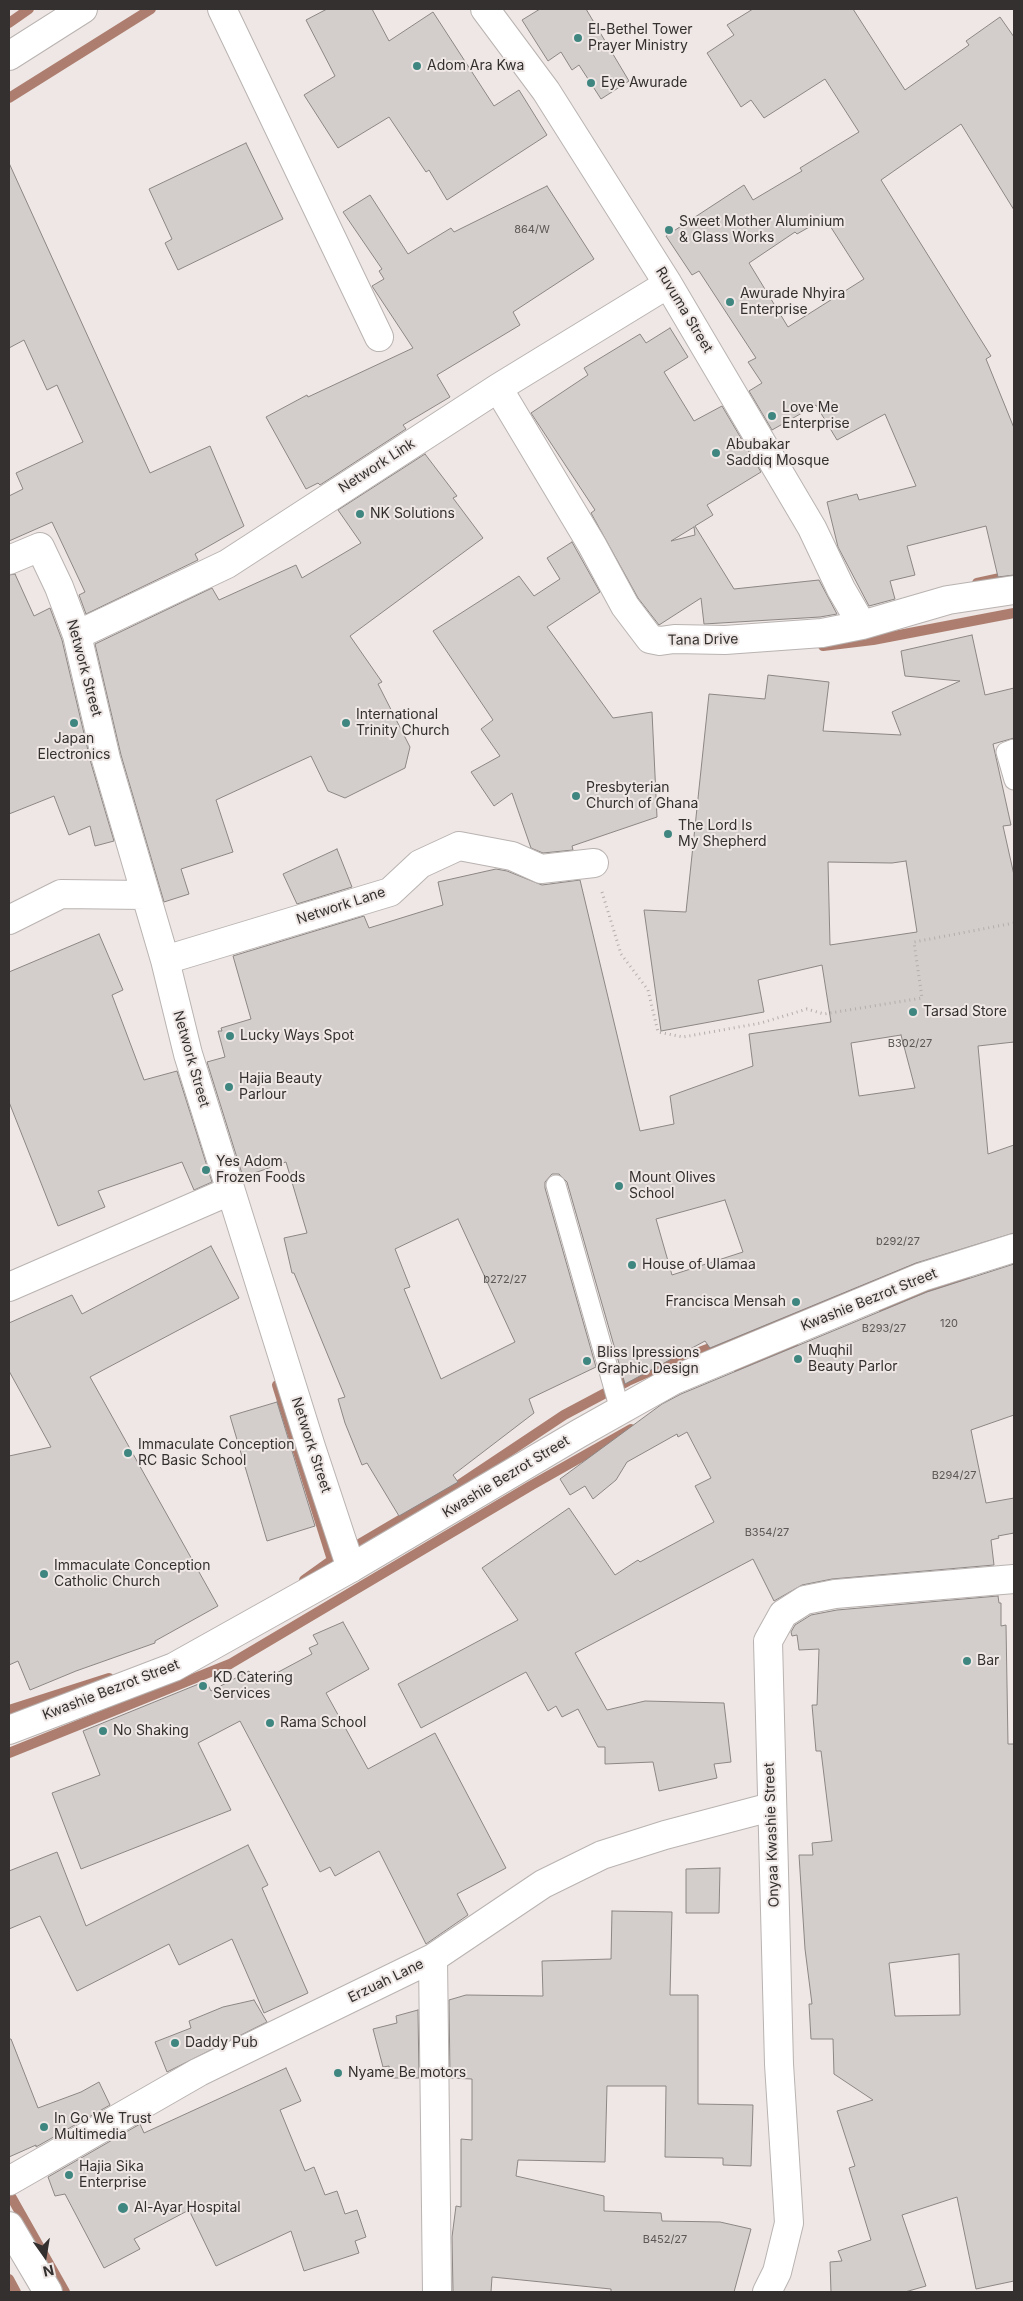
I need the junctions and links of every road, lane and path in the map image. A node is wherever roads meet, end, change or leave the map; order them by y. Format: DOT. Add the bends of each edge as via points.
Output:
graph roads {
  1 [pos="83,9"];
  2 [pos="222,9"];
  3 [pos="485,9"];
  4 [pos="9,56"];
  5 [pos="668,284"];
  6 [pos="379,338"];
  7 [pos="498,388"];
  8 [pos="9,560"];
  9 [pos="1014,590"];
  10 [pos="862,624"];
  11 [pos="77,635"];
  12 [pos="1014,749"];
  13 [pos="1014,780"];
  14 [pos="594,863"];
  15 [pos="145,895"];
  16 [pos="9,920"];
  17 [pos="1014,923"];
  18 [pos="165,960"];
  19 [pos="556,1185"];
  20 [pos="230,1190"];
  21 [pos="1014,1248"];
  22 [pos="9,1287"];
  23 [pos="620,1410"];
  24 [pos="352,1568"];
  25 [pos="1014,1579"];
  26 [pos="9,1730"];
  27 [pos="771,1807"];
  28 [pos="433,1958"];
  29 [pos="9,2180"];
  30 [pos="9,2226"];
  31 [pos="48,2292"];
  32 [pos="437,2292"];
  33 [pos="767,2292"];
  1 -- 4 [label="street"];
  2 -- 6 [label="street"];
  3 -- 5 [label="street, Ruvuma Street" via="546,91"];
  5 -- 7 [label="street, Network Link"];
  5 -- 10 [label="street, Ruvuma Street" via="812,528"];
  7 -- 10 [label="street, Tana Drive" via="625,606 650,639 772,638 822,633"];
  7 -- 11 [label="street, Network Link" via="227,564"];
  8 -- 11 [label="street, Network Street" via="40,547"];
  9 -- 10 [label="street, Tana Drive" via="948,600"];
  11 -- 15 [label="street, Network Street" via="106,759"];
  12 -- 13 [label="lane" via="1006,752"];
  14 -- 17 [label="path" via="621,954 648,990 658,1032 683,1037 761,1023 807,1009 824,1014 922,998 914,942"];
  14 -- 18 [label="street, Network Lane" via="541,869 512,856 459,846 420,864 390,892"];
  15 -- 16 [label="street" via="62,894"];
  15 -- 18 [label="street, Network Street"];
  18 -- 20 [label="street, Network Street" via="188,1054"];
  19 -- 23 [label="lane"];
  20 -- 22 [label="street"];
  20 -- 24 [label="street, Network Street"];
  21 -- 23 [label="street, Kwashie Bezrot Street" via="913,1281 674,1380"];
  23 -- 24 [label="street, Kwashie Bezrot Street"];
  24 -- 26 [label="street, Kwashie Bezrot Street" via="174,1667"];
  25 -- 27 [label="street, Onyaa Kwashie Street" via="835,1594 805,1600 783,1614 768,1642"];
  27 -- 28 [label="street, Erzuah Lane" via="602,1855 543,1884"];
  27 -- 33 [label="street, Onyaa Kwashie Street" via="779,2064 789,2223 777,2272"];
  28 -- 29 [label="street, Erzuah Lane" via="199,2072"];
  28 -- 32 [label="street"];
  30 -- 31 [label="street"];
}
